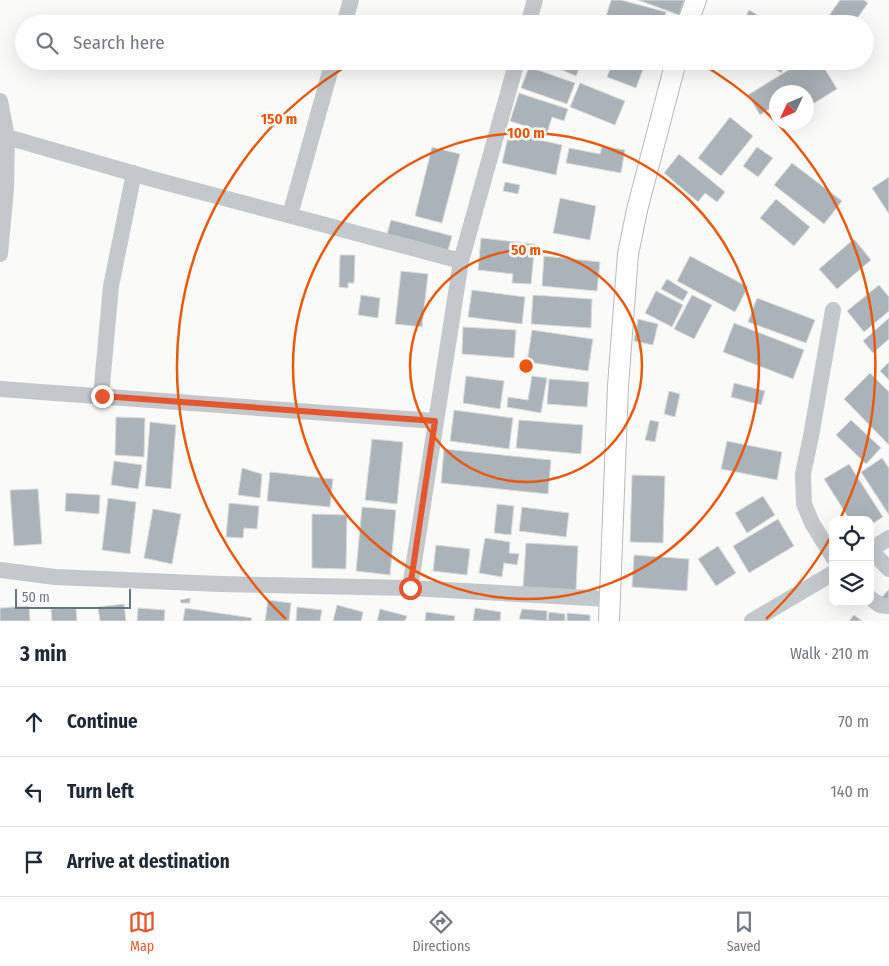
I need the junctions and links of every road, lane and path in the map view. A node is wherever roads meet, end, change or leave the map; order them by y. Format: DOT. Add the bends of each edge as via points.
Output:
graph roads {
  1 [pos="351,0"];
  2 [pos="534,0"];
  3 [pos="696,0"];
  4 [pos="347,15"];
  5 [pos="530,15"];
  6 [pos="690,15"];
  7 [pos="330,70"];
  8 [pos="514,70"];
  9 [pos="674,70"];
  10 [pos="0,102"];
  11 [pos="7,137"];
  12 [pos="134,173"];
  13 [pos="290,215"];
  14 [pos="0,254"];
  15 [pos="460,262"];
  16 [pos="833,310"];
  17 [pos="0,389"];
  18 [pos="102,396"];
  19 [pos="435,421"];
  20 [pos="889,538"];
  21 [pos="874,547"];
  22 [pos="829,551"];
  23 [pos="874,554"];
  24 [pos="889,569"];
  25 [pos="0,570"];
  26 [pos="829,575"];
  27 [pos="410,588"];
  28 [pos="609,599"];
  29 [pos="874,601"];
  30 [pos="889,606"];
  31 [pos="609,621"];
  32 [pos="752,621"];
  1 -- 4 [label="street"];
  2 -- 5 [label="street"];
  3 -- 6 [label="main road"];
  7 -- 13 [label="street"];
  8 -- 15 [label="street"];
  9 -- 28 [label="main road" via="628,254 618,386"];
  10 -- 11 [label="street"];
  11 -- 12 [label="street"];
  11 -- 14 [label="street"];
  12 -- 13 [label="street"];
  12 -- 18 [label="street" via="111,286"];
  13 -- 15 [label="street"];
  15 -- 19 [label="street"];
  16 -- 22 [label="street" via="803,474 804,504"];
  17 -- 18 [label="street"];
  18 -- 19 [label="street"];
  19 -- 27 [label="street"];
  20 -- 21 [label="street"];
  23 -- 24 [label="street"];
  25 -- 27 [label="street" via="56,577"];
  26 -- 32 [label="street"];
  27 -- 28 [label="street"];
  28 -- 31 [label="main road"];
  29 -- 30 [label="street"];
}
